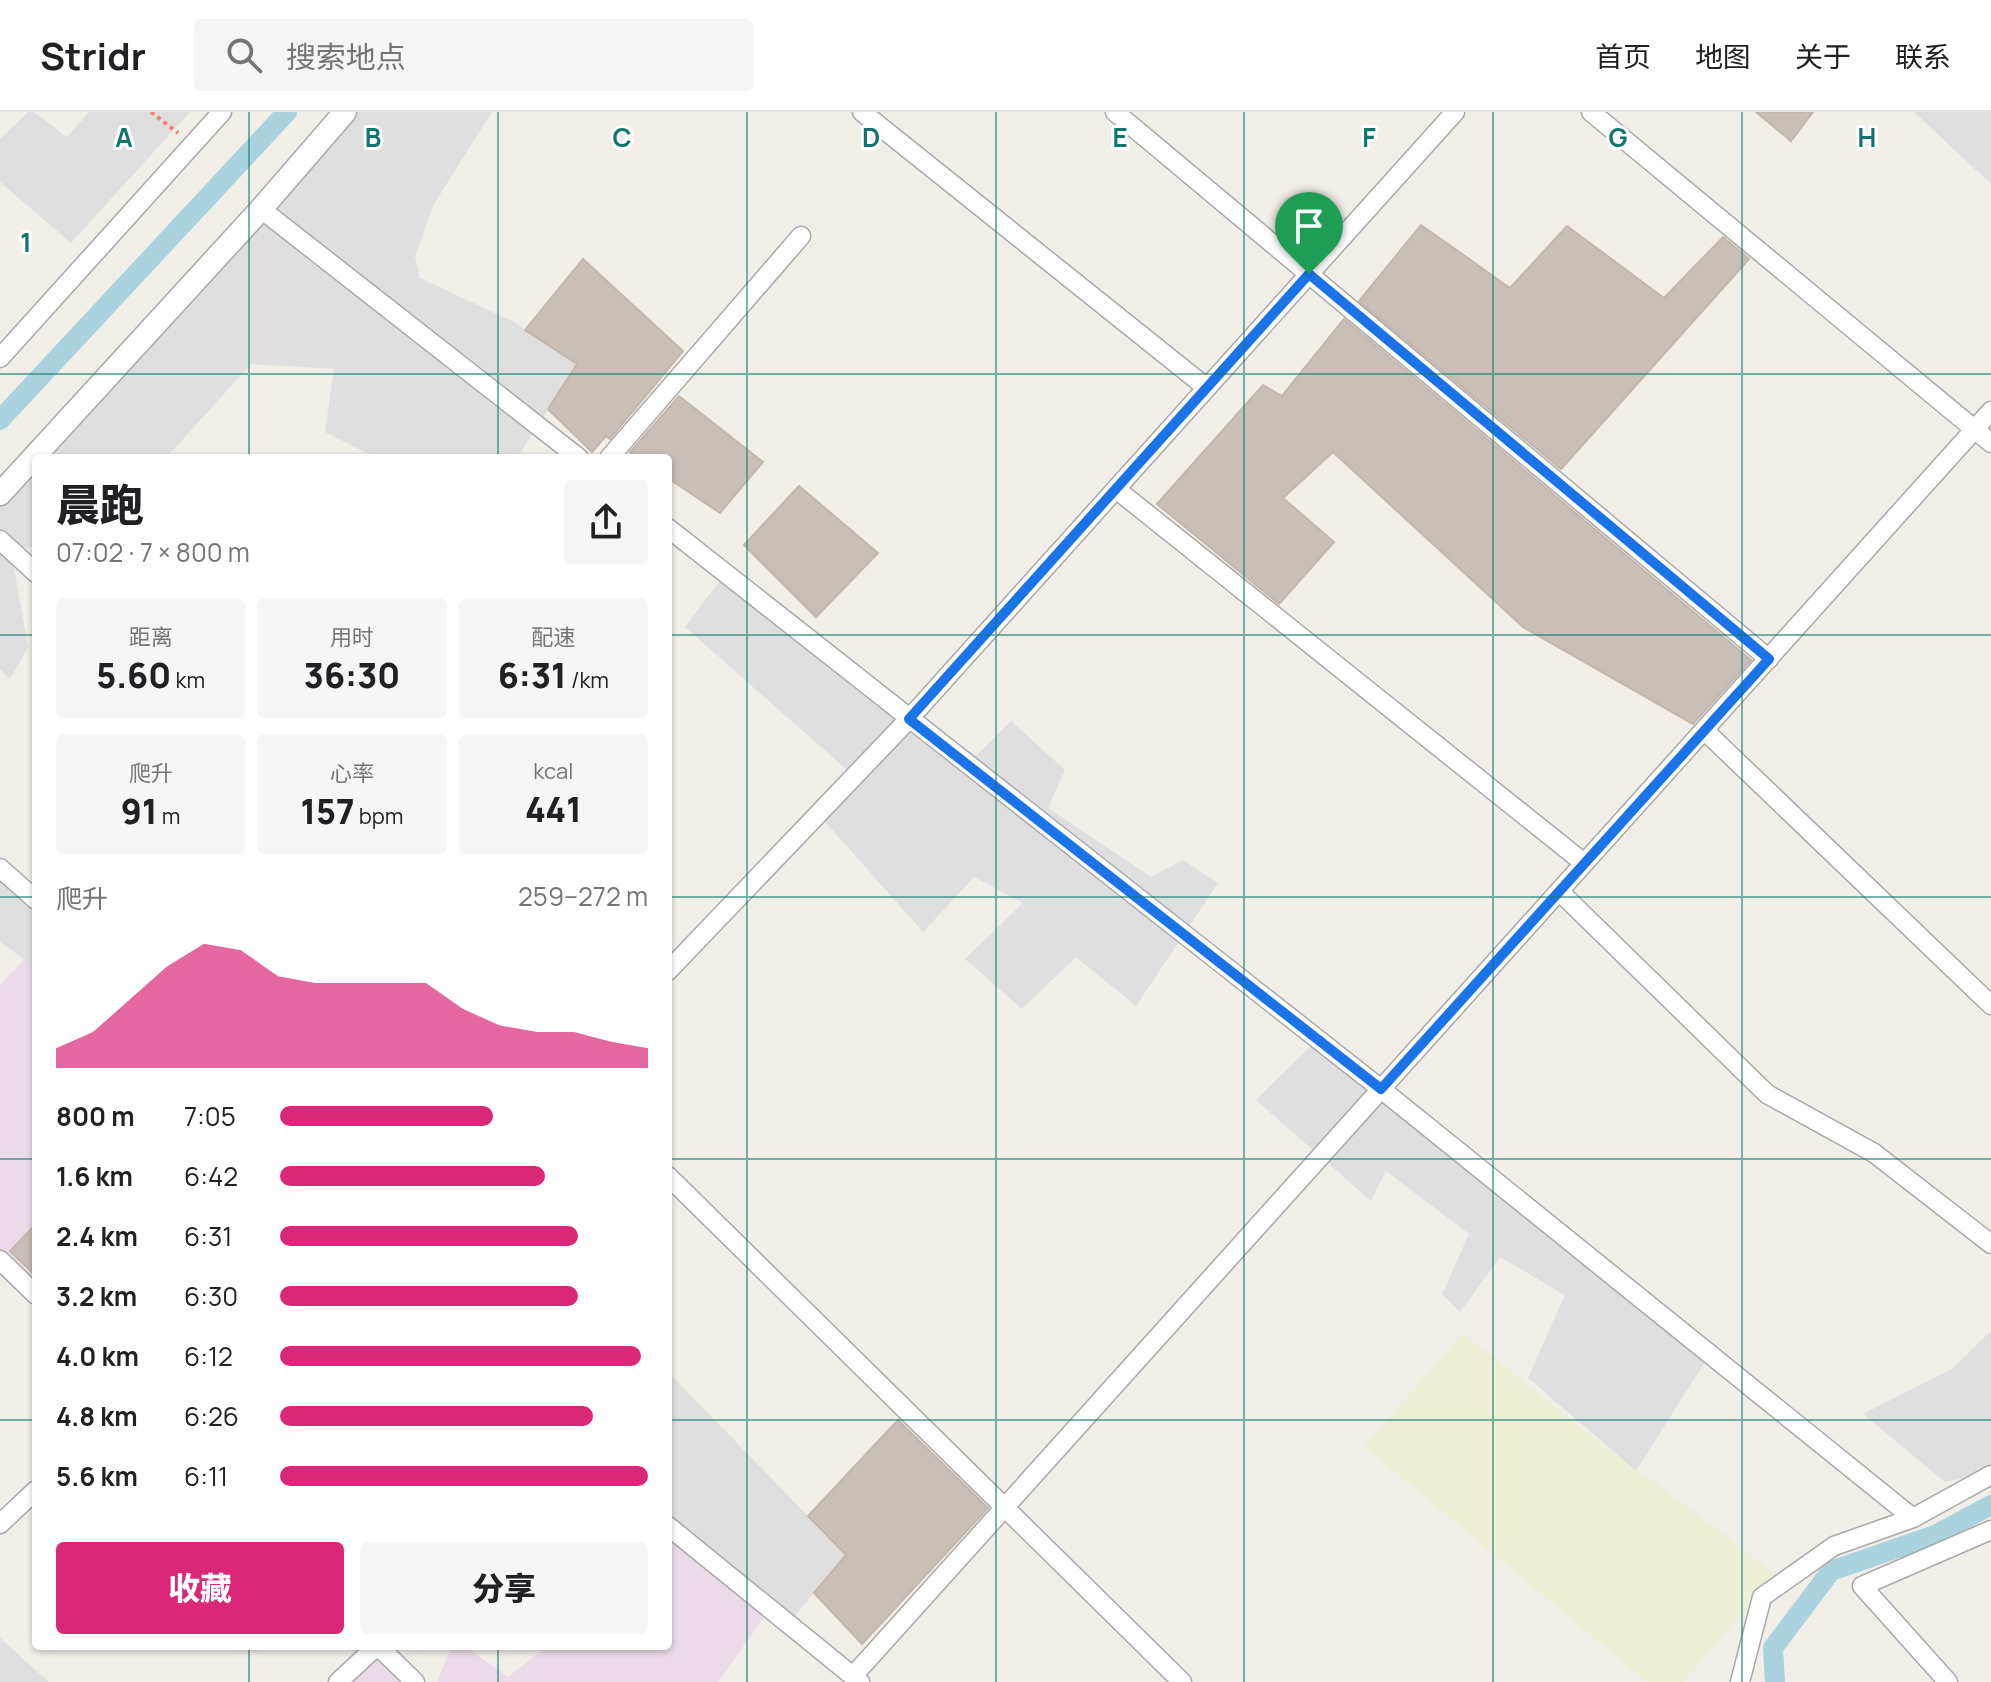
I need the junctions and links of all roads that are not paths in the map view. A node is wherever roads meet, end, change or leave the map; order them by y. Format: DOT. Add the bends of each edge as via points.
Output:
graph roads {
  1 [pos="222,112"];
  2 [pos="345,112"];
  3 [pos="862,112"];
  4 [pos="1115,112"];
  5 [pos="1455,112"];
  6 [pos="1591,112"];
  7 [pos="261,209"];
  8 [pos="801,236"];
  9 [pos="1309,274"];
  10 [pos="0,358"];
  11 [pos="1207,388"];
  12 [pos="1991,411"];
  13 [pos="1975,429"];
  14 [pos="1991,443"];
  15 [pos="37,454"];
  16 [pos="574,454"];
  17 [pos="612,454"];
  18 [pos="32,459"];
  19 [pos="1116,489"];
  20 [pos="0,494"];
  21 [pos="672,531"];
  22 [pos="0,540"];
  23 [pos="32,569"];
  24 [pos="1769,659"];
  25 [pos="909,719"];
  26 [pos="1704,730"];
  27 [pos="1584,863"];
  28 [pos="0,868"];
  29 [pos="1559,891"];
  30 [pos="32,896"];
  31 [pos="672,967"];
  32 [pos="1991,1005"];
  33 [pos="1381,1089"];
  34 [pos="672,1180"];
  35 [pos="1991,1244"];
  36 [pos="0,1260"];
  37 [pos="32,1291"];
  38 [pos="1991,1475"];
  39 [pos="32,1494"];
  40 [pos="1005,1507"];
  41 [pos="1913,1518"];
  42 [pos="0,1524"];
  43 [pos="672,1529"];
  44 [pos="1991,1530"];
  45 [pos="374,1650"];
  46 [pos="382,1650"];
  47 [pos="856,1679"];
  48 [pos="338,1682"];
  49 [pos="415,1682"];
  50 [pos="1182,1682"];
  51 [pos="1740,1682"];
  52 [pos="1948,1682"];
  1 -- 10 [label="street"];
  2 -- 7 [label="street"];
  3 -- 11 [label="street"];
  4 -- 9 [label="street"];
  5 -- 9 [label="street"];
  6 -- 13 [label="street"];
  7 -- 15 [label="street"];
  7 -- 16 [label="street"];
  8 -- 17 [label="street"];
  9 -- 11 [label="street"];
  9 -- 24 [label="street"];
  11 -- 19 [label="street"];
  12 -- 13 [label="street"];
  13 -- 14 [label="street"];
  13 -- 24 [label="street"];
  18 -- 20 [label="street"];
  19 -- 25 [label="street"];
  19 -- 27 [label="street"];
  21 -- 25 [label="street"];
  22 -- 23 [label="street"];
  24 -- 26 [label="street"];
  25 -- 31 [label="street"];
  25 -- 33 [label="street"];
  26 -- 27 [label="street"];
  26 -- 32 [label="street"];
  27 -- 29 [label="street"];
  28 -- 30 [label="street"];
  29 -- 33 [label="street"];
  29 -- 35 [label="street" via="1767,1094 1874,1153"];
  33 -- 40 [label="street"];
  33 -- 41 [label="street"];
  34 -- 40 [label="street"];
  36 -- 37 [label="street"];
  38 -- 41 [label="street"];
  39 -- 42 [label="street"];
  40 -- 47 [label="street"];
  40 -- 50 [label="street"];
  41 -- 51 [label="street" via="1834,1546 1762,1597"];
  43 -- 47 [label="street"];
  44 -- 52 [label="street" via="1862,1586"];
  45 -- 48 [label="street"];
  46 -- 49 [label="street"];
}
